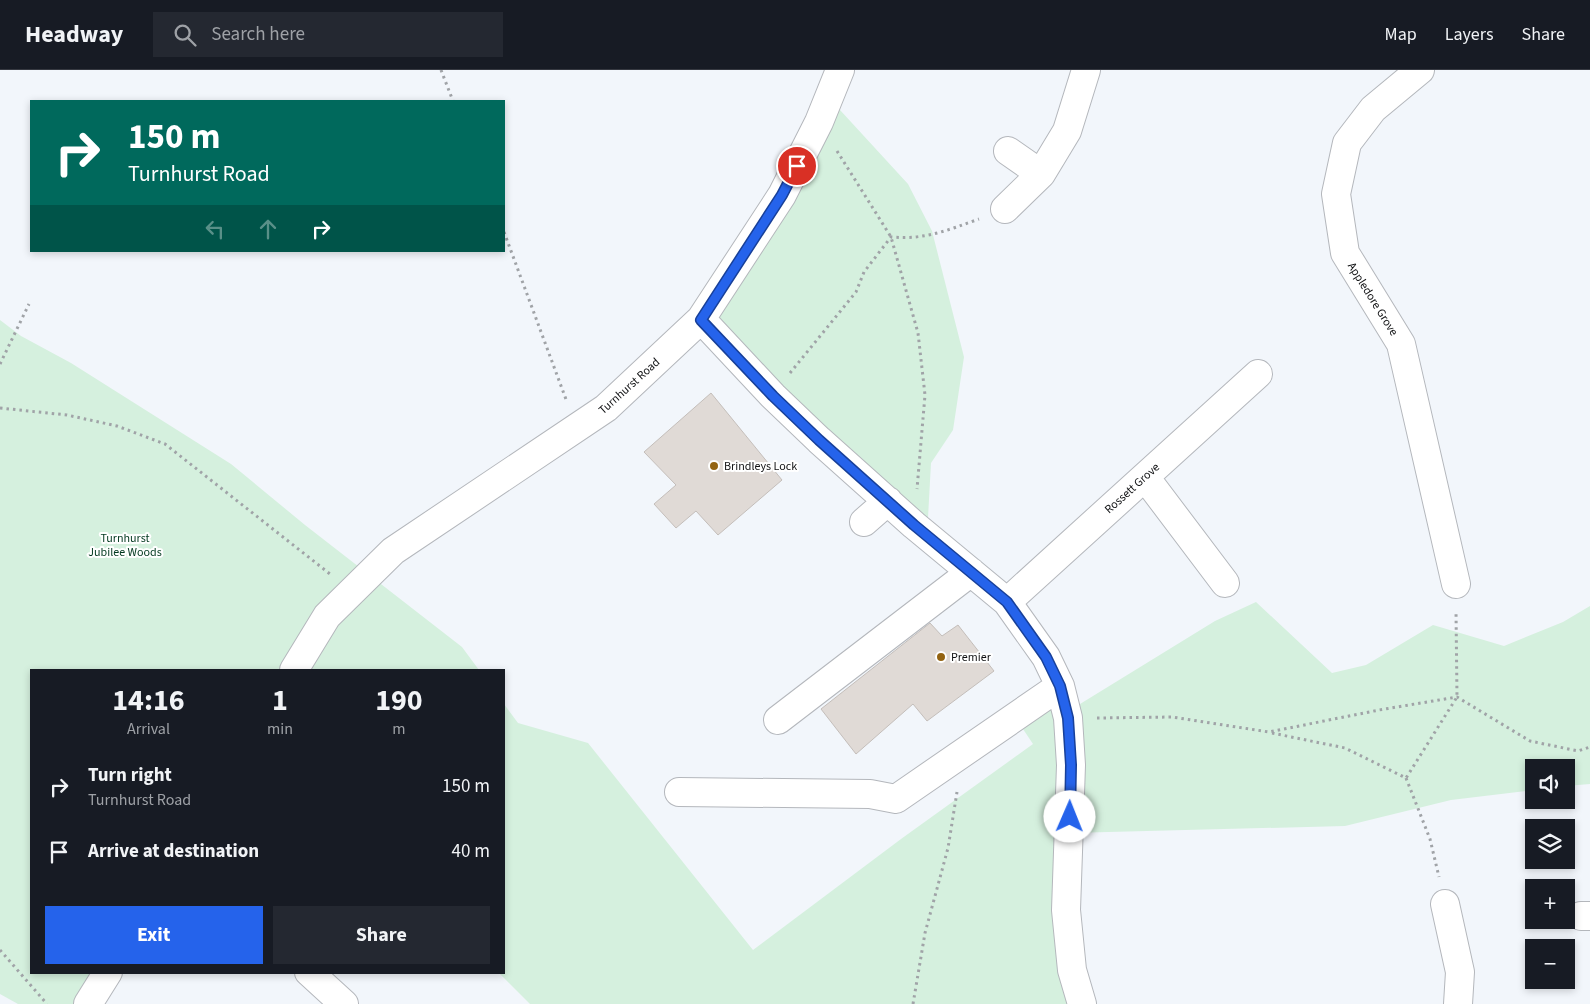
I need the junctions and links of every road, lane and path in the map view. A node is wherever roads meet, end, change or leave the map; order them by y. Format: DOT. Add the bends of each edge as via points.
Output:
graph roads {
  1 [pos="441,70"];
  2 [pos="840,70"];
  3 [pos="1086,70"];
  4 [pos="1420,70"];
  5 [pos="453,100"];
  6 [pos="819,122"];
  7 [pos="1008,151"];
  8 [pos="1040,174"];
  9 [pos="1005,209"];
  10 [pos="505,235"];
  11 [pos="891,237"];
  12 [pos="29,304"];
  13 [pos="701,320"];
  14 [pos="0,364"];
  15 [pos="1258,374"];
  16 [pos="773,396"];
  17 [pos="0,408"];
  18 [pos="576,428"];
  19 [pos="1145,477"];
  20 [pos="888,502"];
  21 [pos="864,522"];
  22 [pos="914,525"];
  23 [pos="970,572"];
  24 [pos="1225,583"];
  25 [pos="1456,584"];
  26 [pos="352,591"];
  27 [pos="1007,602"];
  28 [pos="295,669"];
  29 [pos="1060,686"];
  30 [pos="1457,697"];
  31 [pos="1068,718"];
  32 [pos="778,720"];
  33 [pos="1269,732"];
  34 [pos="1590,747"];
  35 [pos="1406,778"];
  36 [pos="958,786"];
  37 [pos="680,792"];
  38 [pos="1445,904"];
  39 [pos="0,950"];
  40 [pos="107,974"];
  41 [pos="311,974"];
  42 [pos="47,1004"];
  43 [pos="88,1004"];
  44 [pos="344,1004"];
  45 [pos="913,1004"];
  46 [pos="1082,1004"];
  47 [pos="1458,1004"];
  1 -- 5 [label="path"];
  2 -- 6 [label="street, Turnhurst Road"];
  3 -- 8 [label="street" via="1067,130"];
  4 -- 25 [label="street, Appledore Grove" via="1373,109 1347,143 1336,194 1345,253 1401,344"];
  6 -- 11 [label="path"];
  6 -- 13 [label="street, Turnhurst Road" via="782,195"];
  7 -- 8 [label="street"];
  8 -- 9 [label="street"];
  9 -- 11 [label="path" via="933,236"];
  10 -- 18 [label="path"];
  11 -- 16 [label="path" via="864,272 856,292"];
  11 -- 22 [label="path" via="918,333 925,395"];
  12 -- 14 [label="path"];
  13 -- 16 [label="street"];
  13 -- 18 [label="street, Turnhurst Road" via="606,408"];
  15 -- 19 [label="street, Rossett Grove"];
  16 -- 20 [label="street"];
  17 -- 26 [label="path" via="83,418 117,426 165,444"];
  18 -- 26 [label="street, Turnhurst Road" via="393,551"];
  19 -- 24 [label="street"];
  19 -- 27 [label="street, Rossett Grove"];
  20 -- 21 [label="street"];
  20 -- 22 [label="street"];
  22 -- 23 [label="street"];
  23 -- 27 [label="street"];
  23 -- 32 [label="street"];
  25 -- 30 [label="path"];
  26 -- 28 [label="street, Turnhurst Road" via="328,616"];
  27 -- 29 [label="street" via="1046,657"];
  29 -- 31 [label="street"];
  29 -- 37 [label="street" via="896,799 870,794"];
  30 -- 33 [label="path"];
  30 -- 34 [label="path" via="1530,741 1578,751"];
  30 -- 35 [label="path"];
  31 -- 33 [label="path" via="1172,716"];
  31 -- 46 [label="street" via="1071,765 1066,910 1072,970"];
  33 -- 35 [label="path" via="1345,748"];
  35 -- 38 [label="path" via="1430,839"];
  36 -- 45 [label="path" via="948,848 925,933"];
  38 -- 47 [label="street" via="1460,972"];
  39 -- 42 [label="path"];
  40 -- 43 [label="street"];
  41 -- 44 [label="street"];
}
